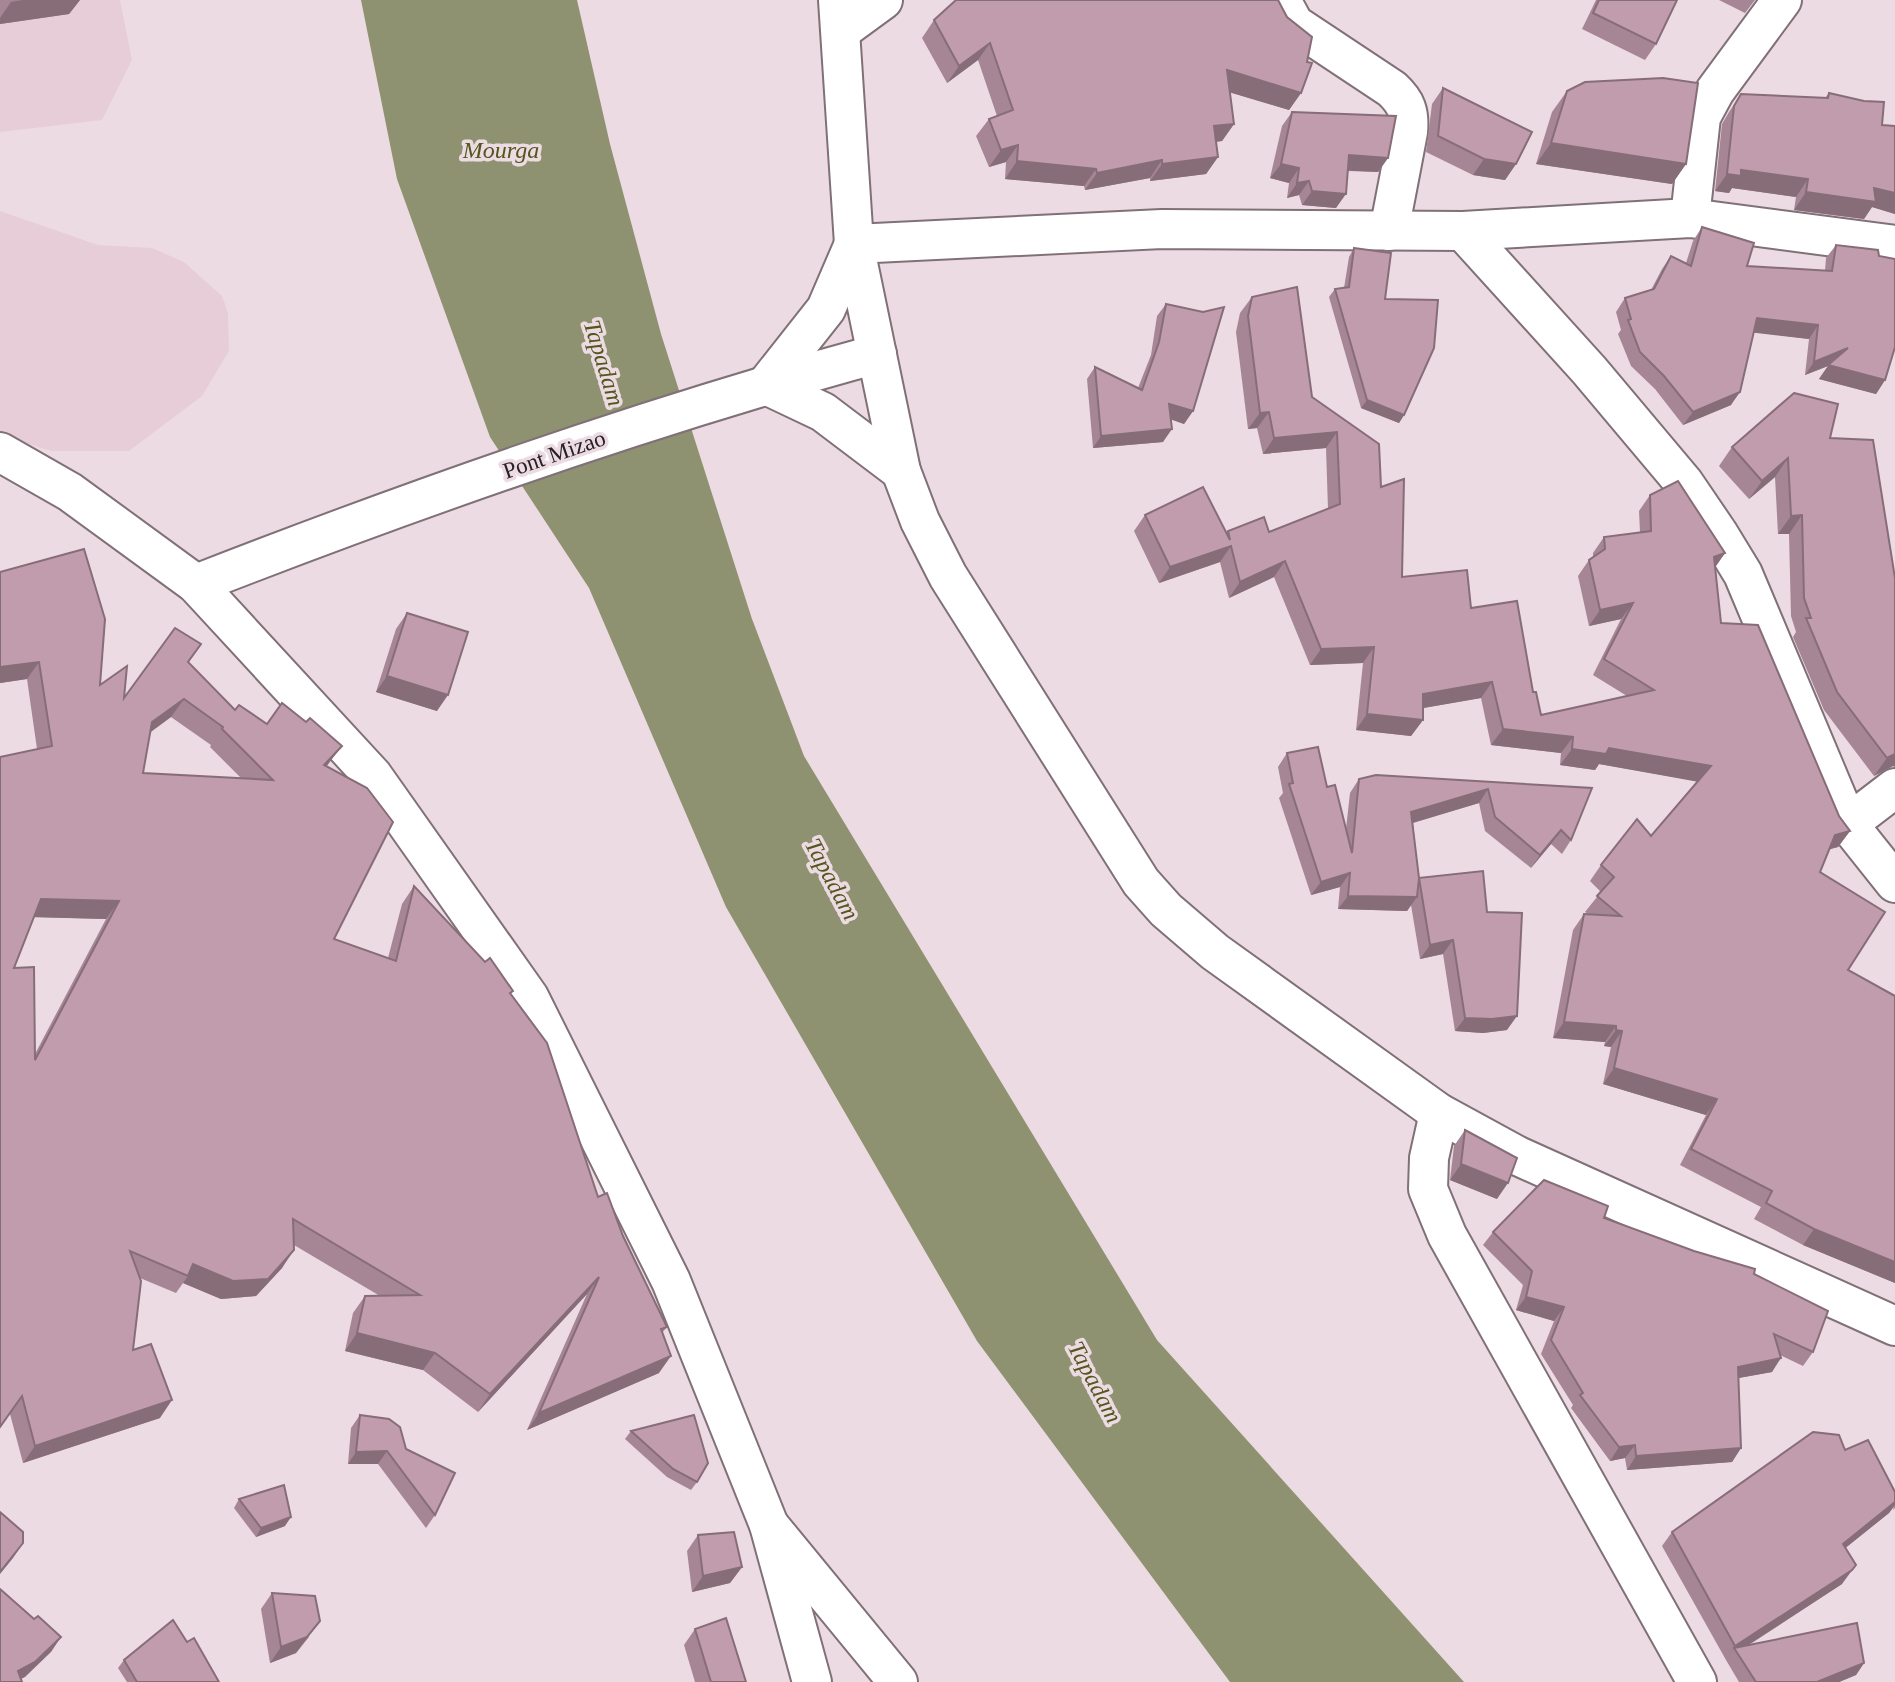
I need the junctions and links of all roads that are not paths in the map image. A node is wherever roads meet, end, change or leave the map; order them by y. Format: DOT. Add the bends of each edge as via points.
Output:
graph roads {
  1 [pos="883,0"];
  2 [pos="1281,0"];
  3 [pos="1782,0"];
  4 [pos="840,15"];
  5 [pos="1690,218"];
  6 [pos="1389,231"];
  7 [pos="1463,231"];
  8 [pos="854,244"];
  9 [pos="1895,245"];
  10 [pos="877,354"];
  11 [pos="749,389"];
  12 [pos="0,452"];
  13 [pos="901,471"];
  14 [pos="196,584"];
  15 [pos="1895,788"];
  16 [pos="1848,824"];
  17 [pos="1895,883"];
  18 [pos="1439,1113"];
  19 [pos="1895,1326"];
  20 [pos="769,1525"];
  21 [pos="812,1682"];
  22 [pos="898,1682"];
  23 [pos="1697,1682"];
  1 -- 4 [label="street"];
  2 -- 6 [label="street" via="1294,24 1404,100 1410,116"];
  3 -- 5 [label="street" via="1701,117"];
  4 -- 8 [label="street"];
  5 -- 7 [label="street"];
  5 -- 9 [label="street"];
  6 -- 7 [label="street"];
  6 -- 8 [label="street" via="1163,229"];
  7 -- 16 [label="street" via="1589,370 1684,483 1718,533 1743,574"];
  8 -- 10 [label="street"];
  8 -- 11 [label="street" via="826,310"];
  10 -- 11 [label="street, Pont Mizao"];
  10 -- 13 [label="street"];
  11 -- 13 [label="street" via="823,412"];
  11 -- 14 [label="street, Pont Mizao" via="376,514"];
  12 -- 14 [label="street" via="70,492"];
  13 -- 18 [label="street" via="948,576 1141,882 1215,952"];
  14 -- 20 [label="street" via="373,776 529,997 671,1281"];
  15 -- 16 [label="street"];
  16 -- 17 [label="street"];
  18 -- 19 [label="street" via="1518,1156"];
  18 -- 23 [label="street" via="1428,1189 1447,1235"];
  20 -- 21 [label="street"];
  20 -- 22 [label="street"];
}
